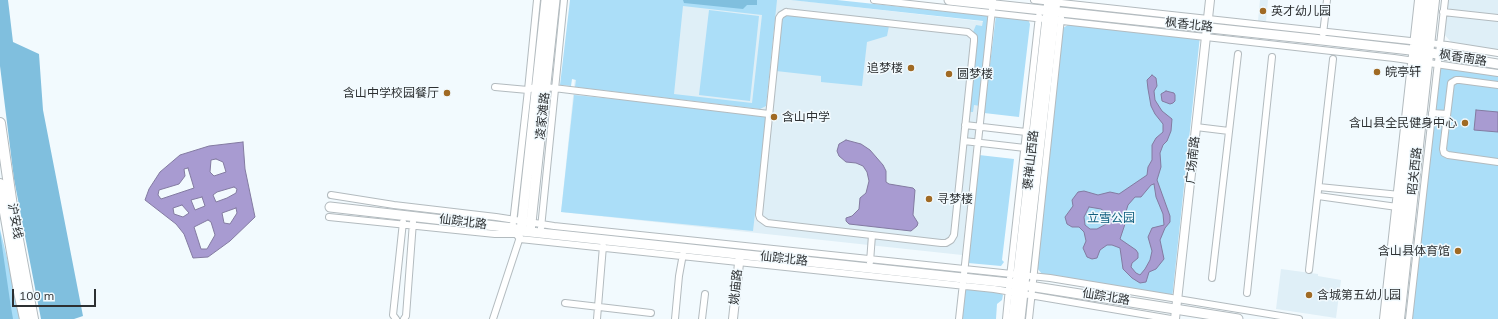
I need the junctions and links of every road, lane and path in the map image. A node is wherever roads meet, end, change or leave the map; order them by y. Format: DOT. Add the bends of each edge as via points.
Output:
graph roads {
  1 [pos="537,0"];
  2 [pos="546,0"];
  3 [pos="555,0"];
  4 [pos="564,0"];
  5 [pos="874,0"];
  6 [pos="949,0"];
  7 [pos="1210,0"];
  8 [pos="1327,0"];
  9 [pos="1418,0"];
  10 [pos="1425,0"];
  11 [pos="1434,0"];
  12 [pos="1445,0"];
  13 [pos="993,6"];
  14 [pos="1050,7"];
  15 [pos="1443,12"];
  16 [pos="1498,18"];
  17 [pos="1208,23"];
  18 [pos="1323,36"];
  19 [pos="1206,37"];
  20 [pos="1425,53"];
  21 [pos="1498,53"];
  22 [pos="1238,54"];
  23 [pos="1272,57"];
  24 [pos="1333,59"];
  25 [pos="1498,64"];
  26 [pos="1498,73"];
  27 [pos="1498,85"];
  28 [pos="495,86"];
  29 [pos="541,88"];
  30 [pos="1432,112"];
  31 [pos="769,114"];
  32 [pos="1447,114"];
  33 [pos="1431,121"];
  34 [pos="0,123"];
  35 [pos="1446,123"];
  36 [pos="965,125"];
  37 [pos="980,127"];
  38 [pos="1196,127"];
  39 [pos="1229,131"];
  40 [pos="1026,132"];
  41 [pos="964,141"];
  42 [pos="978,143"];
  43 [pos="1024,148"];
  44 [pos="1498,162"];
  45 [pos="0,184"];
  46 [pos="1319,187"];
  47 [pos="331,195"];
  48 [pos="1400,195"];
  49 [pos="1318,196"];
  50 [pos="330,207"];
  51 [pos="1399,207"];
  52 [pos="408,215"];
  53 [pos="329,217"];
  54 [pos="531,222"];
  55 [pos="519,229"];
  56 [pos="541,229"];
  57 [pos="872,235"];
  58 [pos="603,244"];
  59 [pos="683,252"];
  60 [pos="739,258"];
  61 [pos="870,268"];
  62 [pos="1310,270"];
  63 [pos="963,278"];
  64 [pos="1212,278"];
  65 [pos="1021,284"];
  66 [pos="1247,293"];
  67 [pos="705,294"];
  68 [pos="1177,299"];
  69 [pos="565,303"];
  70 [pos="598,307"];
  71 [pos="1176,309"];
  72 [pos="651,313"];
  73 [pos="25,319"];
  74 [pos="33,319"];
  75 [pos="396,319"];
  76 [pos="404,319"];
  77 [pos="493,319"];
  78 [pos="597,319"];
  79 [pos="674,319"];
  80 [pos="702,319"];
  81 [pos="733,319"];
  82 [pos="958,319"];
  83 [pos="1006,319"];
  84 [pos="1013,319"];
  85 [pos="1020,319"];
  86 [pos="1029,319"];
  87 [pos="1171,319"];
  88 [pos="1175,319"];
  89 [pos="1238,319"];
  90 [pos="1300,319"];
  91 [pos="1383,319"];
  92 [pos="1390,319"];
  93 [pos="1399,319"];
  94 [pos="1410,319"];
  1 -- 29 [label="street"];
  2 -- 29 [label="main road, 凌家滩路"];
  3 -- 29 [label="main road, 凌家滩路"];
  4 -- 29 [label="street"];
  5 -- 13 [label="street"];
  6 -- 13 [label="main road, 枫香北路"];
  7 -- 17 [label="street, 广场南路"];
  8 -- 18 [label="street"];
  9 -- 20 [label="street"];
  10 -- 20 [label="main road, 昭关西路"];
  11 -- 20 [label="main road, 昭关西路"];
  12 -- 15 [label="street"];
  13 -- 14 [label="main road, 枫香北路"];
  13 -- 37 [label="street"];
  14 -- 17 [label="main road, 枫香北路"];
  14 -- 19 [label="street"];
  14 -- 40 [label="street"];
  14 -- 65 [label="main road, 褒禅山西路"];
  14 -- 65 [label="street"];
  15 -- 16 [label="street"];
  15 -- 20 [label="street"];
  17 -- 18 [label="main road, 枫香北路"];
  17 -- 19 [label="street, 广场南路"];
  18 -- 20 [label="main road, 枫香北路"];
  19 -- 20 [label="street"];
  19 -- 38 [label="street, 广场南路"];
  20 -- 21 [label="street"];
  20 -- 25 [label="main road, 枫香南路"];
  20 -- 26 [label="street"];
  20 -- 30 [label="street"];
  20 -- 48 [label="main road, 昭关西路"];
  20 -- 93 [label="main road, 昭关西路"];
  22 -- 39 [label="street"];
  23 -- 66 [label="street"];
  24 -- 46 [label="street"];
  27 -- 32 [label="street" via="1460,80 1453,82 1450,86"];
  28 -- 29 [label="street"];
  29 -- 31 [label="street"];
  29 -- 54 [label="main road, 凌家滩路"];
  29 -- 55 [label="main road, 凌家滩路"];
  29 -- 56 [label="street"];
  30 -- 32 [label="street"];
  30 -- 33 [label="street"];
  31 -- 36 [label="street" via="779,18 786,12 968,32 974,41"];
  31 -- 57 [label="street" via="760,218 767,223"];
  32 -- 35 [label="street"];
  33 -- 35 [label="street"];
  33 -- 94 [label="street"];
  34 -- 74 [label="main road, 沪安线" via="13,213"];
  35 -- 44 [label="street" via="1443,149 1446,154"];
  36 -- 37 [label="street"];
  36 -- 41 [label="street"];
  37 -- 40 [label="street"];
  37 -- 42 [label="street"];
  38 -- 39 [label="street"];
  38 -- 68 [label="street, 广场南路"];
  39 -- 64 [label="street"];
  40 -- 43 [label="street"];
  41 -- 42 [label="street"];
  41 -- 57 [label="street" via="954,235 951,240 942,243"];
  42 -- 43 [label="street"];
  42 -- 63 [label="street"];
  43 -- 65 [label="street"];
  45 -- 73 [label="main road, 沪安线"];
  46 -- 48 [label="street"];
  46 -- 49 [label="street"];
  47 -- 55 [label="street"];
  48 -- 51 [label="main road, 昭关西路"];
  49 -- 51 [label="street"];
  49 -- 62 [label="street"];
  50 -- 52 [label="main road, 仙踪北路"];
  51 -- 91 [label="street"];
  51 -- 92 [label="main road, 昭关西路"];
  52 -- 55 [label="main road, 仙踪北路"];
  52 -- 75 [label="street" via="393,315"];
  52 -- 76 [label="street"];
  53 -- 55 [label="street" via="495,234"];
  54 -- 55 [label="main road, 凌家滩路"];
  54 -- 56 [label="street"];
  55 -- 56 [label="main road, 仙踪北路"];
  55 -- 58 [label="street"];
  55 -- 77 [label="street"];
  56 -- 58 [label="main road, 仙踪北路"];
  56 -- 65 [label="street"];
  57 -- 61 [label="street"];
  58 -- 59 [label="main road, 仙踪北路"];
  58 -- 70 [label="street"];
  59 -- 60 [label="main road, 仙踪北路"];
  59 -- 79 [label="street"];
  60 -- 61 [label="main road, 仙踪北路"];
  60 -- 65 [label="street"];
  60 -- 81 [label="street, 姚庙路"];
  61 -- 63 [label="main road, 仙踪北路"];
  63 -- 65 [label="main road, 仙踪北路"];
  63 -- 82 [label="street"];
  65 -- 68 [label="street" via="1050,278"];
  65 -- 71 [label="main road, 仙踪北路"];
  65 -- 83 [label="street"];
  65 -- 84 [label="main road, 褒禅山西路"];
  65 -- 85 [label="main road, 褒禅山西路"];
  65 -- 86 [label="street"];
  65 -- 87 [label="street"];
  67 -- 80 [label="street"];
  68 -- 71 [label="street, 广场南路"];
  68 -- 90 [label="street"];
  69 -- 70 [label="street"];
  70 -- 72 [label="street"];
  70 -- 78 [label="street"];
  71 -- 88 [label="street, 广场南路"];
  71 -- 89 [label="main road, 仙踪北路"];
}
